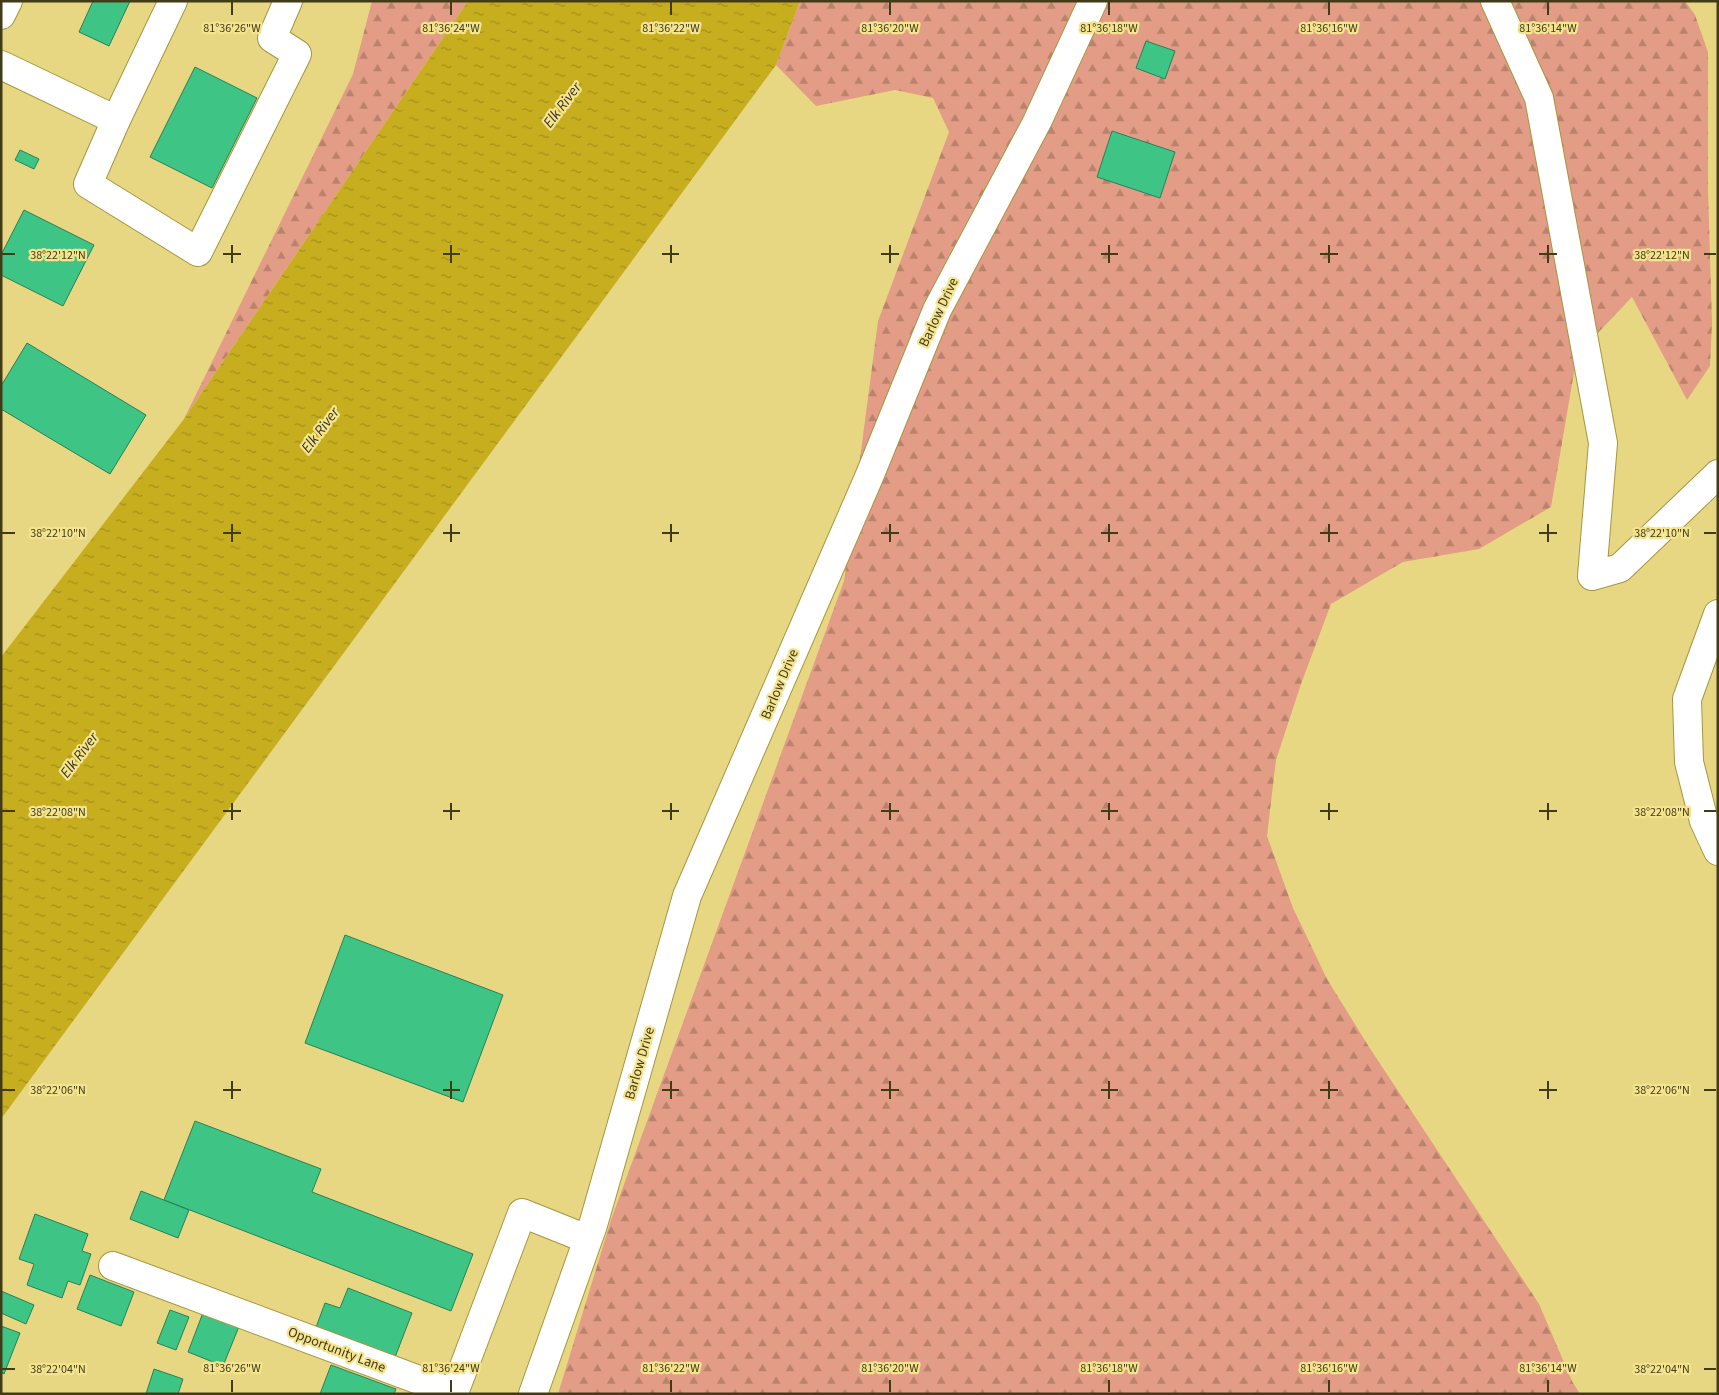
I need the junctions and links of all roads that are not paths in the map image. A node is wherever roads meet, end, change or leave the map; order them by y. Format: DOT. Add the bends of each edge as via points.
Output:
graph roads {
  1 [pos="8,1"];
  2 [pos="173,1"];
  3 [pos="288,1"];
  4 [pos="1093,1"];
  5 [pos="1495,1"];
  6 [pos="1,15"];
  7 [pos="1,65"];
  8 [pos="116,120"];
  9 [pos="1718,474"];
  10 [pos="1718,614"];
  11 [pos="1718,851"];
  12 [pos="588,1239"];
  13 [pos="113,1266"];
  14 [pos="533,1394"];
  1 -- 6 [label="street"];
  2 -- 8 [label="street"];
  3 -- 8 [label="street" via="272,38 297,54 198,252 88,184"];
  4 -- 12 [label="street, Barlow Drive" via="1037,122 937,310 869,477 687,896"];
  5 -- 9 [label="street" via="1539,98 1603,443 1592,576 1620,568"];
  7 -- 8 [label="street"];
  10 -- 11 [label="street" via="1687,698 1689,762 1704,821"];
  12 -- 13 [label="street, Opportunity Lane" via="522,1213 454,1393"];
  12 -- 14 [label="street, Barlow Drive"];
}
